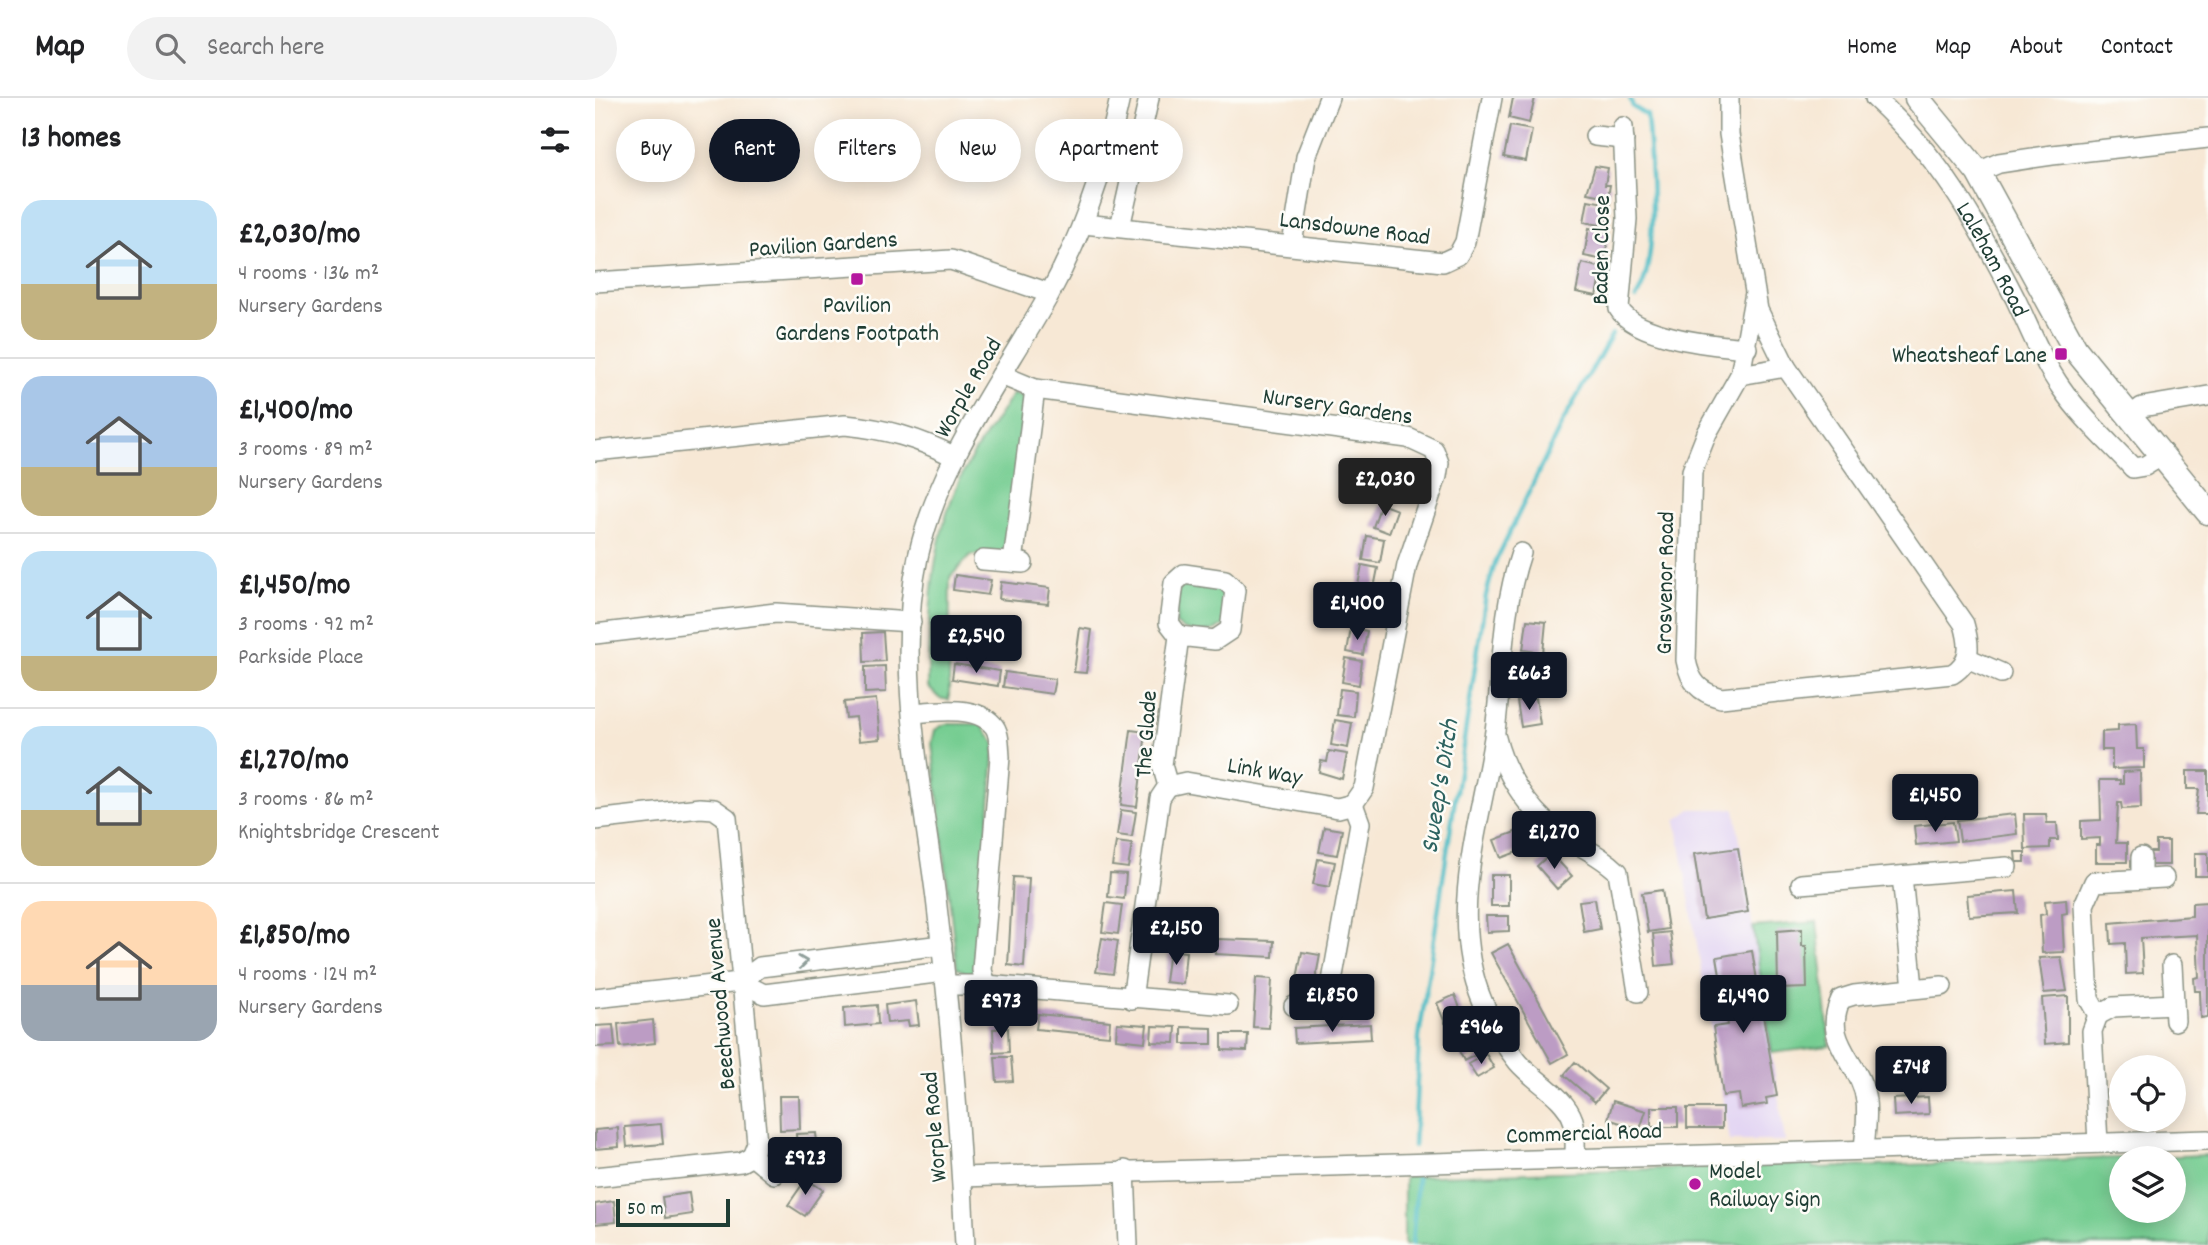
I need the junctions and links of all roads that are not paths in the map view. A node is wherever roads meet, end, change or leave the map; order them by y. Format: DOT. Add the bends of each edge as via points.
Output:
graph roads {
  1 [pos="1120,98"];
  2 [pos="1149,98"];
  3 [pos="1329,98"];
  4 [pos="1492,98"];
  5 [pos="1728,98"];
  6 [pos="1875,98"];
  7 [pos="1917,98"];
  8 [pos="1595,136"];
  9 [pos="2208,138"];
  10 [pos="1978,172"];
  11 [pos="1084,224"];
  12 [pos="1120,227"];
  13 [pos="1292,244"];
  14 [pos="595,282"];
  15 [pos="1049,293"];
  16 [pos="1755,293"];
  17 [pos="1747,348"];
  18 [pos="1786,368"];
  19 [pos="1001,375"];
  20 [pos="1740,375"];
  21 [pos="1035,389"];
  22 [pos="2208,396"];
  23 [pos="2129,417"];
  24 [pos="595,451"];
  25 [pos="2161,456"];
  26 [pos="955,457"];
  27 [pos="2208,512"];
  28 [pos="983,559"];
  29 [pos="1523,565"];
  30 [pos="911,622"];
  31 [pos="595,634"];
  32 [pos="1179,636"];
  33 [pos="1967,658"];
  34 [pos="2001,673"];
  35 [pos="913,713"];
  36 [pos="1495,730"];
  37 [pos="1168,786"];
  38 [pos="1522,792"];
  39 [pos="1353,804"];
  40 [pos="1481,809"];
  41 [pos="595,820"];
  42 [pos="2141,857"];
  43 [pos="2007,867"];
  44 [pos="1902,876"];
  45 [pos="2141,878"];
  46 [pos="2164,878"];
  47 [pos="1801,884"];
  48 [pos="942,945"];
  49 [pos="2172,965"];
  50 [pos="945,978"];
  51 [pos="740,982"];
  52 [pos="986,985"];
  53 [pos="1942,986"];
  54 [pos="1913,988"];
  55 [pos="1638,992"];
  56 [pos="595,998"];
  57 [pos="1132,999"];
  58 [pos="1350,1003"];
  59 [pos="1228,1004"];
  60 [pos="1328,1004"];
  61 [pos="1294,1006"];
  62 [pos="2098,1015"];
  63 [pos="2208,1140"];
  64 [pos="2098,1143"];
  65 [pos="1864,1150"];
  66 [pos="752,1156"];
  67 [pos="1575,1157"];
  68 [pos="1125,1170"];
  69 [pos="774,1174"];
  70 [pos="595,1177"];
  71 [pos="963,1177"];
  72 [pos="965,1245"];
  73 [pos="1128,1245"];
  1 -- 11 [label="street, Worple Road"];
  2 -- 12 [label="street"];
  3 -- 13 [label="street" via="1306,157"];
  4 -- 13 [label="street, Lansdowne Road" via="1465,242 1458,255 1443,262"];
  5 -- 16 [label="street, Grosvenor Road"];
  6 -- 25 [label="street, Laleham Road" via="1940,167 2061,388 2076,407 2133,468"];
  7 -- 10 [label="main road, Laleham Road"];
  8 -- 17 [label="street, Baden Close" via="1623,133 1627,219 1619,309 1626,320 1653,332"];
  9 -- 10 [label="street" via="2038,157 1999,163"];
  10 -- 23 [label="main road, Laleham Road" via="2056,319"];
  11 -- 12 [label="street, Lansdowne Road"];
  11 -- 15 [label="street, Worple Road"];
  12 -- 13 [label="street, Lansdowne Road"];
  14 -- 15 [label="street, Pavilion Gardens" via="951,260"];
  15 -- 19 [label="street, Worple Road"];
  16 -- 17 [label="street, Grosvenor Road"];
  16 -- 18 [label="street, Grosvenor Road" via="1758,310"];
  17 -- 20 [label="street, Grosvenor Road"];
  18 -- 20 [label="street"];
  18 -- 33 [label="street, Grosvenor Road" via="1964,624"];
  19 -- 21 [label="street, Nursery Gardens"];
  19 -- 26 [label="street, Worple Road"];
  20 -- 33 [label="street, Grosvenor Road" via="1697,453 1692,471 1686,660 1692,681 1709,695 1744,697 1952,674 1964,667"];
  21 -- 28 [label="street" via="1019,563"];
  21 -- 39 [label="street, Nursery Gardens" via="1408,438 1434,450 1437,476 1407,565 1364,788"];
  22 -- 23 [label="street" via="2143,407"];
  23 -- 25 [label="main road, Laleham Road"];
  24 -- 26 [label="street" via="845,425 918,438"];
  25 -- 27 [label="main road, Laleham Road"];
  26 -- 30 [label="street, Worple Road" via="927,522"];
  29 -- 36 [label="street" via="1505,610"];
  30 -- 31 [label="street" via="776,613"];
  30 -- 35 [label="street, Worple Road"];
  32 -- 37 [label="street, The Glade" via="1162,765"];
  33 -- 34 [label="street"];
  35 -- 48 [label="street, Worple Road"];
  35 -- 52 [label="street" via="959,712 981,717 993,725 999,739 982,970"];
  36 -- 38 [label="street" via="1500,755"];
  36 -- 40 [label="street"];
  37 -- 39 [label="street, Link Way" via="1186,782 1338,808"];
  37 -- 57 [label="street, The Glade" via="1160,798"];
  38 -- 40 [label="street" via="1506,788 1491,794"];
  38 -- 55 [label="street" via="1555,830 1618,872"];
  39 -- 60 [label="street" via="1360,823"];
  40 -- 67 [label="street" via="1465,898 1471,967 1483,1002 1517,1061 1573,1119"];
  41 -- 51 [label="street, Beechwood Avenue" via="700,808 714,809 727,818"];
  42 -- 45 [label="street"];
  43 -- 44 [label="street"];
  44 -- 47 [label="street" via="1825,893"];
  44 -- 54 [label="street"];
  45 -- 46 [label="street"];
  45 -- 62 [label="street" via="2094,881 2085,898 2089,999"];
  48 -- 50 [label="street, Worple Road"];
  51 -- 48 [label="street, one-way" via="760,967"];
  49 -- 62 [label="street" via="2175,1012 2113,1007"];
  50 -- 51 [label="street" via="764,994"];
  50 -- 52 [label="street"];
  50 -- 71 [label="street, Worple Road"];
  51 -- 56 [label="street"];
  51 -- 66 [label="street, Beechwood Avenue" via="757,1143"];
  52 -- 57 [label="street"];
  53 -- 54 [label="street"];
  54 -- 65 [label="street" via="1841,999 1836,1009 1841,1051 1866,1100"];
  57 -- 59 [label="street"];
  58 -- 60 [label="street"];
  60 -- 61 [label="street"];
  62 -- 64 [label="street" via="2092,1031"];
  63 -- 64 [label="street, Commercial Road"];
  64 -- 65 [label="street, Commercial Road"];
  65 -- 67 [label="street, Commercial Road"];
  66 -- 69 [label="street"];
  66 -- 70 [label="street" via="741,1162"];
  67 -- 68 [label="street, Commercial Road"];
  68 -- 71 [label="street, Commercial Road"];
  68 -- 73 [label="street"];
  71 -- 72 [label="street, Worple Road"];
}
